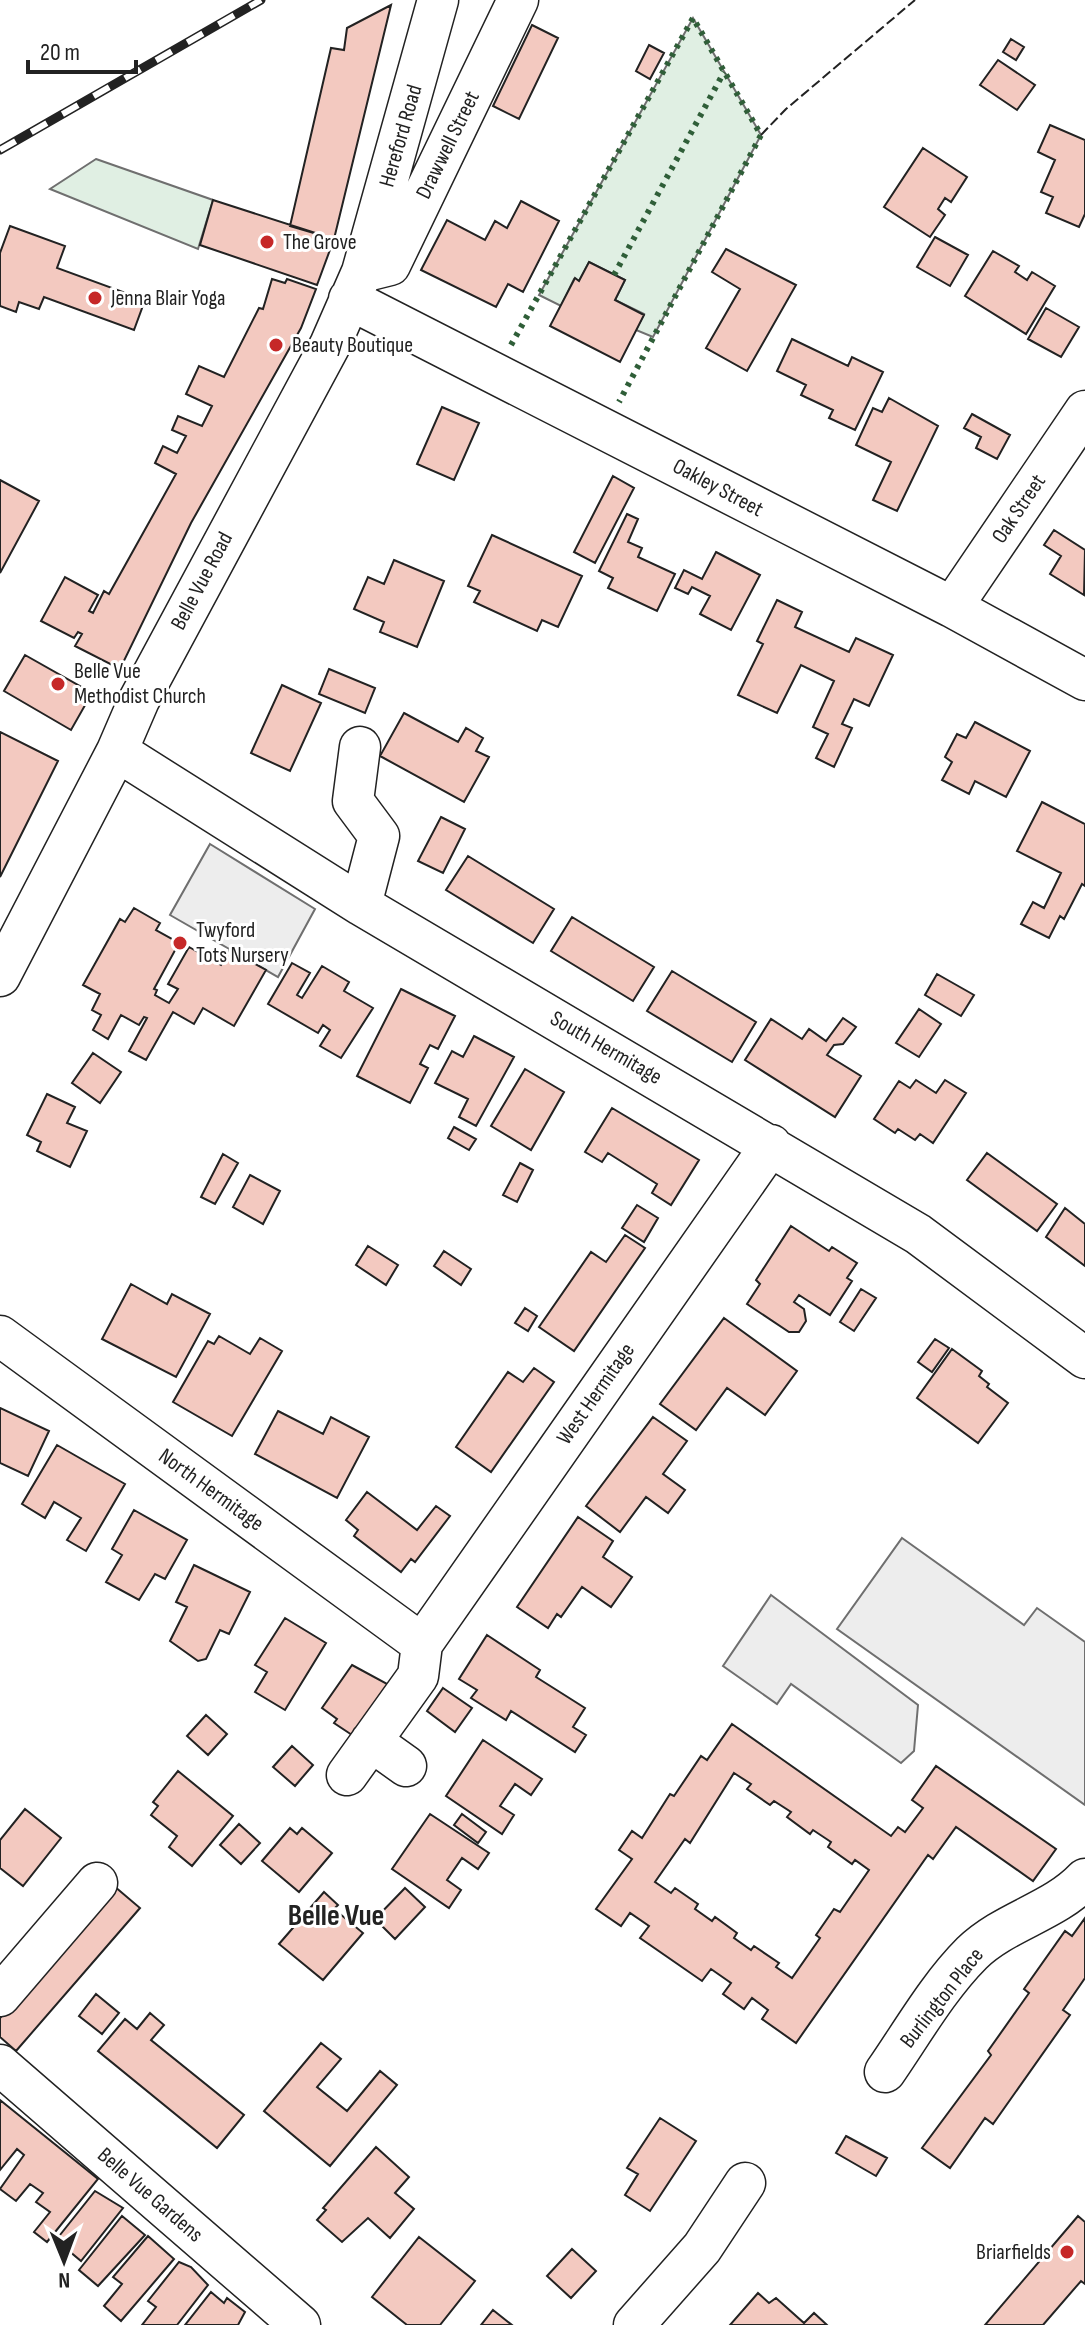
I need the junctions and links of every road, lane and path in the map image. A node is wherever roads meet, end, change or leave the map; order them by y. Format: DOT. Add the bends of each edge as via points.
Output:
graph roads {
  1 [pos="438,0"];
  2 [pos="518,0"];
  3 [pos="356,286"];
  4 [pos="1085,411"];
  5 [pos="952,607"];
  6 [pos="1085,680"];
  7 [pos="360,747"];
  8 [pos="117,751"];
  9 [pos="361,905"];
  10 [pos="0,976"];
  11 [pos="771,1145"];
  12 [pos="0,1336"];
  13 [pos="1085,1358"];
  14 [pos="422,1644"];
  15 [pos="371,1741"];
  16 [pos="406,1766"];
  17 [pos="347,1775"];
  18 [pos="1085,1879"];
  19 [pos="97,1883"];
  20 [pos="0,1996"];
  21 [pos="0,2065"];
  22 [pos="885,2072"];
  23 [pos="745,2183"];
  24 [pos="300,2325"];
  25 [pos="634,2325"];
  1 -- 3 [label="street, Hereford Road"];
  2 -- 3 [label="street, Drawwell Street" via="390,265"];
  3 -- 5 [label="street, Oakley Street"];
  3 -- 8 [label="street, Belle Vue Road"];
  4 -- 5 [label="street, Oak Street"];
  5 -- 6 [label="street, Oakley Street"];
  7 -- 9 [label="street" via="353,801 379,836"];
  8 -- 9 [label="street, South Hermitage"];
  8 -- 10 [label="street, Belle Vue Road"];
  9 -- 11 [label="street, South Hermitage"];
  11 -- 13 [label="street, South Hermitage" via="918,1234"];
  11 -- 14 [label="street, West Hermitage"];
  12 -- 14 [label="street, North Hermitage"];
  14 -- 15 [label="street" via="418,1676"];
  15 -- 16 [label="street"];
  15 -- 17 [label="street"];
  18 -- 22 [label="street, Burlington Place" via="1074,1891 972,1953"];
  19 -- 20 [label="street"];
  21 -- 24 [label="street, Belle Vue Gardens"];
  23 -- 25 [label="street" via="702,2248"];
}
